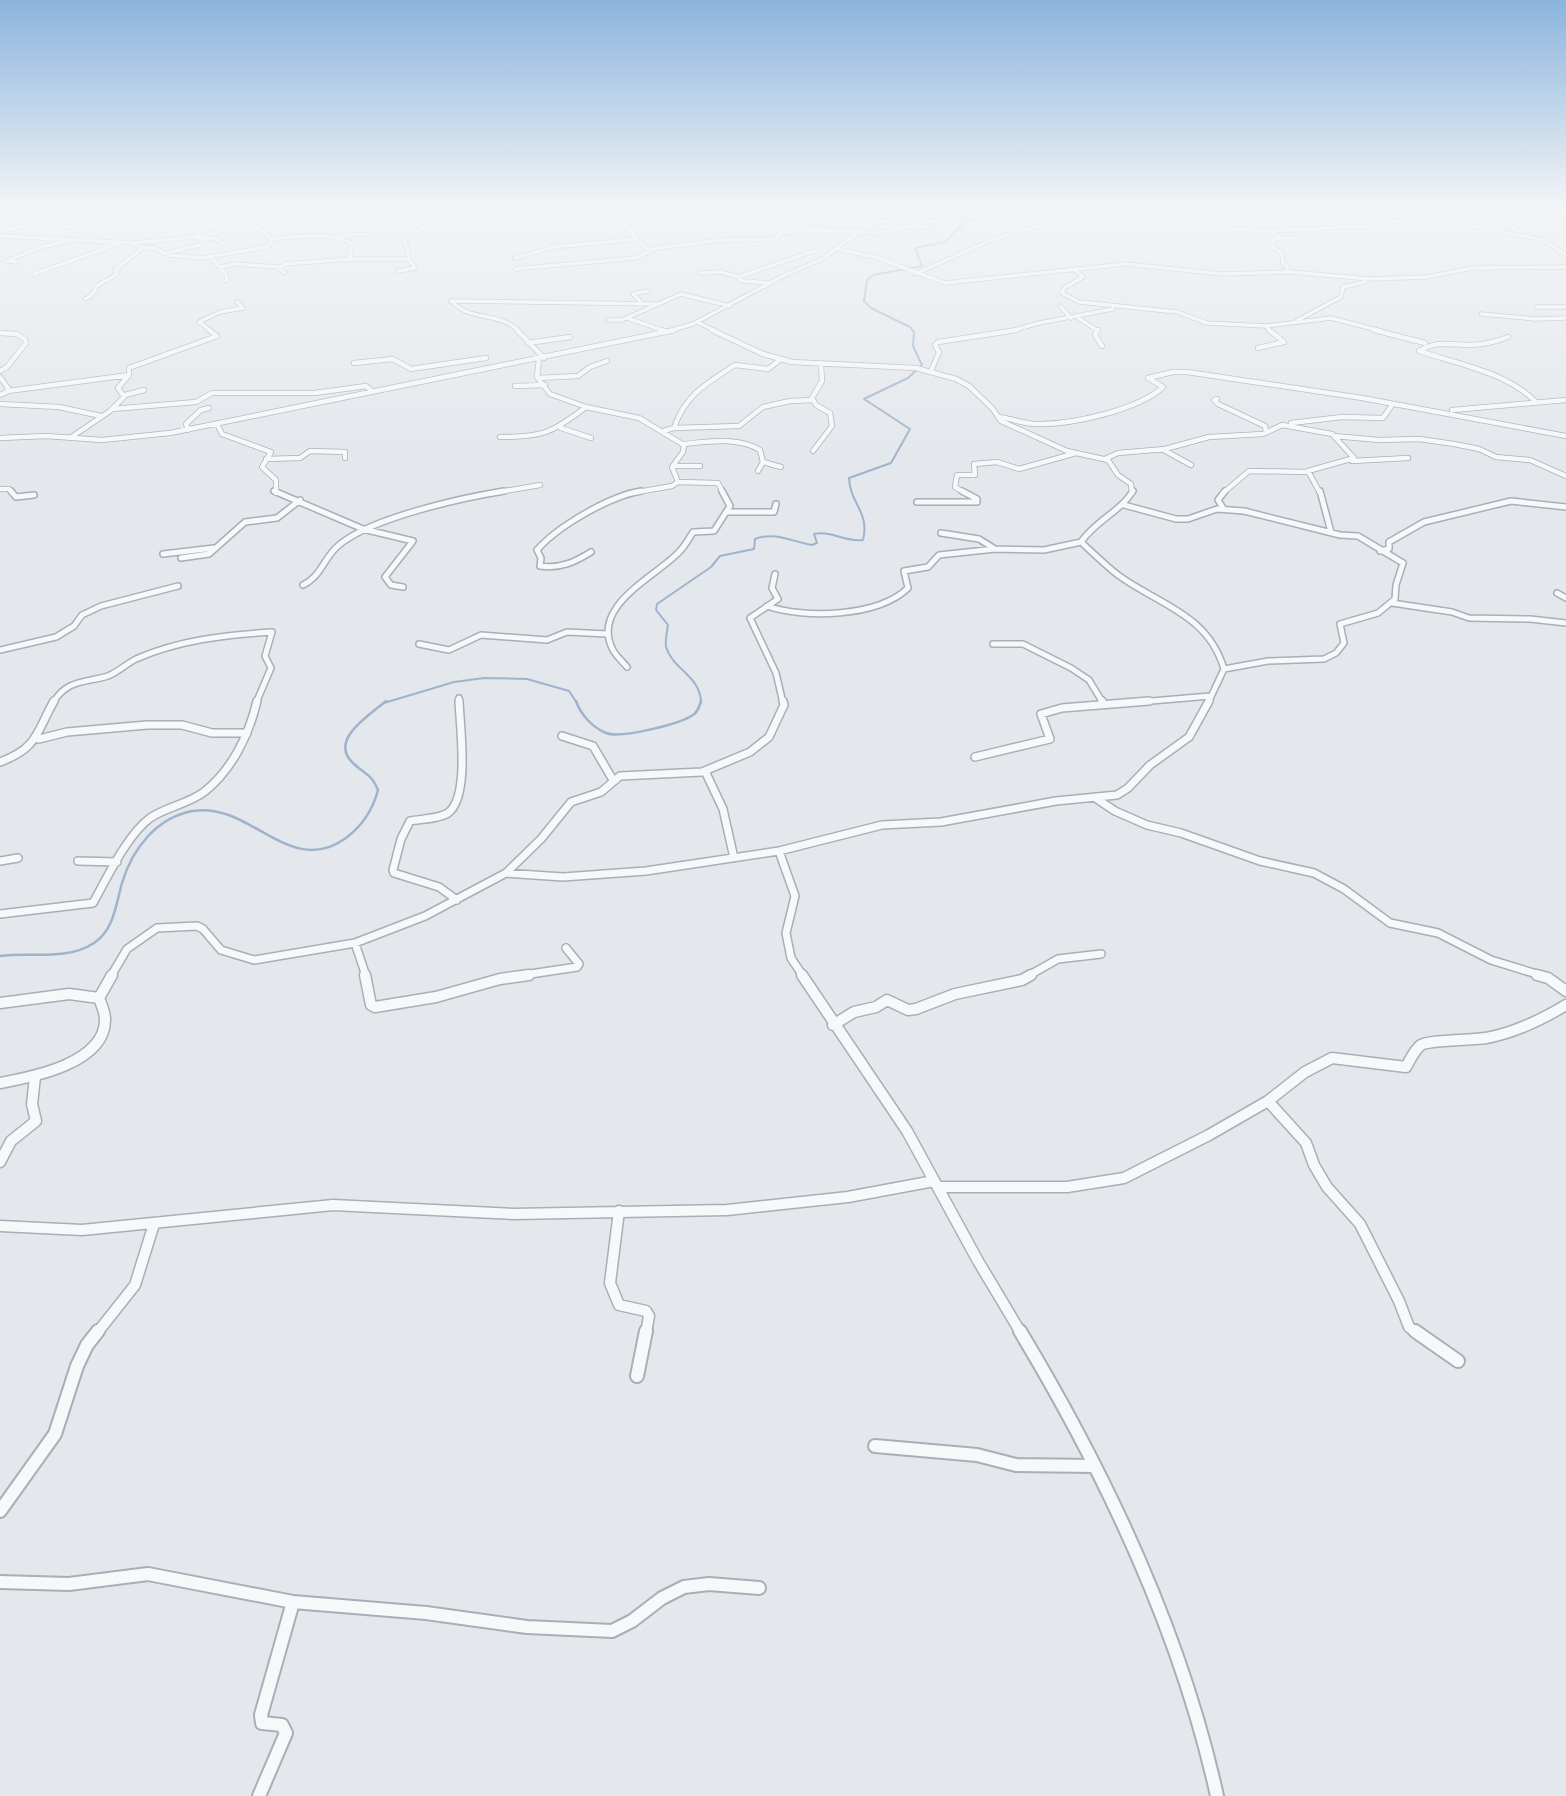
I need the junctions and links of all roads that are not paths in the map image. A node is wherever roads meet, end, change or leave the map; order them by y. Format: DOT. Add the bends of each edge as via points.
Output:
graph roads {
  1 [pos="95,291"];
  2 [pos="648,291"];
  3 [pos="756,291"];
  4 [pos="1063,291"];
  5 [pos="1343,291"];
  6 [pos="85,299"];
  7 [pos="237,302"];
  8 [pos="641,302"];
  9 [pos="658,303"];
  10 [pos="730,306"];
  11 [pos="1060,306"];
  12 [pos="1536,306"];
  13 [pos="1116,307"];
  14 [pos="1566,307"];
  15 [pos="1481,314"];
  16 [pos="1074,317"];
  17 [pos="627,318"];
  18 [pos="1566,318"];
  19 [pos="608,320"];
  20 [pos="1296,321"];
  21 [pos="697,322"];
  22 [pos="1265,326"];
  23 [pos="667,332"];
  24 [pos="0,333"];
  25 [pos="570,337"];
  26 [pos="1508,337"];
  27 [pos="528,343"];
  28 [pos="1425,343"];
  29 [pos="1102,346"];
  30 [pos="1258,348"];
  31 [pos="486,358"];
  32 [pos="541,358"];
  33 [pos="781,359"];
  34 [pos="607,361"];
  35 [pos="354,363"];
  36 [pos="821,365"];
  37 [pos="424,367"];
  38 [pos="922,369"];
  39 [pos="0,371"];
  40 [pos="129,374"];
  41 [pos="0,377"];
  42 [pos="538,378"];
  43 [pos="435,379"];
  44 [pos="545,385"];
  45 [pos="515,386"];
  46 [pos="144,390"];
  47 [pos="8,391"];
  48 [pos="372,391"];
  49 [pos="0,395"];
  50 [pos="125,395"];
  51 [pos="1217,399"];
  52 [pos="813,400"];
  53 [pos="1566,400"];
  54 [pos="1536,402"];
  55 [pos="0,404"];
  56 [pos="1392,405"];
  57 [pos="586,407"];
  58 [pos="209,408"];
  59 [pos="112,409"];
  60 [pos="1443,412"];
  61 [pos="102,416"];
  62 [pos="998,417"];
  63 [pos="217,424"];
  64 [pos="1282,425"];
  65 [pos="561,428"];
  66 [pos="674,428"];
  67 [pos="188,430"];
  68 [pos="663,431"];
  69 [pos="1266,433"];
  70 [pos="1334,436"];
  71 [pos="1566,436"];
  72 [pos="500,437"];
  73 [pos="0,438"];
  74 [pos="70,438"];
  75 [pos="590,438"];
  76 [pos="683,444"];
  77 [pos="1162,449"];
  78 [pos="813,451"];
  79 [pos="1076,453"];
  80 [pos="345,458"];
  81 [pos="1408,458"];
  82 [pos="266,459"];
  83 [pos="1105,459"];
  84 [pos="1352,461"];
  85 [pos="763,462"];
  86 [pos="1191,465"];
  87 [pos="673,466"];
  88 [pos="700,466"];
  89 [pos="781,467"];
  90 [pos="758,471"];
  91 [pos="1308,472"];
  92 [pos="1566,476"];
  93 [pos="678,482"];
  94 [pos="540,485"];
  95 [pos="0,489"];
  96 [pos="34,495"];
  97 [pos="300,500"];
  98 [pos="917,502"];
  99 [pos="776,504"];
  100 [pos="1124,505"];
  101 [pos="1566,507"];
  102 [pos="1223,509"];
  103 [pos="726,512"];
  104 [pos="363,528"];
  105 [pos="1331,532"];
  106 [pos="941,533"];
  107 [pos="1081,542"];
  108 [pos="214,548"];
  109 [pos="995,549"];
  110 [pos="1380,551"];
  111 [pos="592,552"];
  112 [pos="163,554"];
  113 [pos="181,558"];
  114 [pos="775,574"];
  115 [pos="303,585"];
  116 [pos="178,586"];
  117 [pos="404,587"];
  118 [pos="1557,593"];
  119 [pos="1566,598"];
  120 [pos="1392,603"];
  121 [pos="767,606"];
  122 [pos="1566,623"];
  123 [pos="607,634"];
  124 [pos="419,644"];
  125 [pos="993,644"];
  126 [pos="0,650"];
  127 [pos="627,667"];
  128 [pos="1224,669"];
  129 [pos="1210,696"];
  130 [pos="459,698"];
  131 [pos="1104,704"];
  132 [pos="247,733"];
  133 [pos="562,736"];
  134 [pos="39,739"];
  135 [pos="975,757"];
  136 [pos="0,762"];
  137 [pos="705,771"];
  138 [pos="613,780"];
  139 [pos="1097,799"];
  140 [pos="779,851"];
  141 [pos="18,858"];
  142 [pos="734,858"];
  143 [pos="0,861"];
  144 [pos="78,861"];
  145 [pos="117,862"];
  146 [pos="506,873"];
  147 [pos="457,900"];
  148 [pos="0,914"];
  149 [pos="355,943"];
  150 [pos="566,948"];
  151 [pos="1101,954"];
  152 [pos="1566,991"];
  153 [pos="99,998"];
  154 [pos="0,1003"];
  155 [pos="1566,1005"];
  156 [pos="833,1025"];
  157 [pos="35,1077"];
  158 [pos="0,1083"];
  159 [pos="1268,1101"];
  160 [pos="0,1162"];
  161 [pos="936,1184"];
  162 [pos="619,1210"];
  163 [pos="154,1224"];
  164 [pos="0,1226"];
  165 [pos="1458,1362"];
  166 [pos="637,1376"];
  167 [pos="876,1446"];
  168 [pos="1093,1466"];
  169 [pos="0,1511"];
  170 [pos="0,1582"];
  171 [pos="759,1588"];
  172 [pos="293,1602"];
  173 [pos="259,1796"];
  174 [pos="1217,1796"];
  1 -- 6 [label="street"];
  2 -- 8 [label="street" via="633,294"];
  3 -- 10 [label="street"];
  4 -- 13 [label="street" via="1064,297"];
  5 -- 20 [label="street" via="1342,297"];
  7 -- 40 [label="street" via="243,308 199,323 217,336 130,367"];
  8 -- 9 [label="street"];
  8 -- 27 [label="street" via="451,301 466,311 509,323"];
  9 -- 10 [label="street" via="683,294"];
  9 -- 17 [label="street"];
  10 -- 21 [label="street"];
  11 -- 16 [label="street"];
  12 -- 14 [label="street"];
  13 -- 16 [label="street"];
  13 -- 22 [label="street" via="1177,312 1215,324"];
  15 -- 18 [label="street"];
  16 -- 29 [label="street" via="1099,330 1095,335"];
  16 -- 38 [label="street" via="1002,334 938,342 939,352"];
  17 -- 19 [label="street"];
  17 -- 23 [label="street"];
  20 -- 22 [label="street"];
  20 -- 28 [label="street" via="1331,318"];
  21 -- 23 [label="street"];
  21 -- 33 [label="street"];
  22 -- 30 [label="street" via="1284,342"];
  23 -- 32 [label="street"];
  24 -- 39 [label="street" via="16,334 26,343"];
  25 -- 27 [label="street"];
  26 -- 54 [label="street" via="1469,345 1433,343 1419,351 1511,382"];
  27 -- 32 [label="street"];
  31 -- 37 [label="street"];
  32 -- 42 [label="street"];
  32 -- 43 [label="street"];
  33 -- 36 [label="street"];
  33 -- 66 [label="street" via="769,369 735,365 684,402"];
  34 -- 42 [label="street" via="578,376"];
  35 -- 37 [label="street" via="393,359 410,369"];
  36 -- 38 [label="street"];
  36 -- 52 [label="street" via="822,381"];
  37 -- 43 [label="street"];
  38 -- 62 [label="street" via="969,386"];
  40 -- 47 [label="street"];
  40 -- 50 [label="street" via="118,388"];
  41 -- 47 [label="street"];
  42 -- 44 [label="street"];
  43 -- 48 [label="street"];
  44 -- 45 [label="street"];
  44 -- 57 [label="street" via="550,394"];
  46 -- 50 [label="street"];
  47 -- 49 [label="street"];
  48 -- 59 [label="street" via="366,386 330,392 214,393 177,405"];
  48 -- 63 [label="street"];
  50 -- 59 [label="street"];
  51 -- 69 [label="street" via="1218,404 1265,426"];
  52 -- 66 [label="street" via="763,407 739,426"];
  52 -- 78 [label="street" via="830,414 832,426"];
  53 -- 54 [label="street"];
  54 -- 60 [label="street"];
  55 -- 61 [label="street" via="69,408"];
  56 -- 60 [label="street"];
  56 -- 62 [label="street" via="1177,372 1148,378 1163,387 1152,398 1083,418 1036,424"];
  56 -- 64 [label="street" via="1383,418 1338,417"];
  57 -- 65 [label="street"];
  57 -- 68 [label="street" via="632,416"];
  58 -- 67 [label="street" via="186,424"];
  59 -- 61 [label="street"];
  60 -- 71 [label="street"];
  61 -- 74 [label="street"];
  62 -- 79 [label="street"];
  63 -- 67 [label="street"];
  63 -- 82 [label="street" via="222,434 270,451"];
  64 -- 69 [label="street"];
  64 -- 70 [label="street"];
  65 -- 72 [label="street" via="529,437"];
  65 -- 75 [label="street"];
  66 -- 68 [label="street"];
  67 -- 74 [label="street" via="102,440"];
  68 -- 76 [label="street"];
  69 -- 77 [label="street" via="1209,437"];
  70 -- 84 [label="street" via="1354,457"];
  70 -- 92 [label="street" via="1454,444 1496,457 1534,461"];
  73 -- 74 [label="street"];
  76 -- 85 [label="street" via="750,443 760,450"];
  76 -- 87 [label="street"];
  77 -- 83 [label="street" via="1118,453"];
  77 -- 86 [label="street"];
  79 -- 83 [label="street"];
  79 -- 98 [label="street" via="1016,469 998,462 974,464 975,475 957,475 955,487 977,502"];
  80 -- 82 [label="street" via="345,452 310,451 300,458"];
  81 -- 84 [label="street"];
  82 -- 97 [label="street" via="262,469 276,480 274,492"];
  83 -- 100 [label="street" via="1133,488"];
  84 -- 91 [label="street"];
  85 -- 89 [label="street"];
  85 -- 90 [label="street"];
  87 -- 88 [label="street"];
  87 -- 93 [label="street"];
  91 -- 102 [label="street" via="1249,471 1219,496"];
  91 -- 105 [label="street" via="1320,487"];
  93 -- 103 [label="street" via="720,484 730,506"];
  93 -- 111 [label="street" via="605,503 537,550 540,566 548,567 571,563"];
  94 -- 104 [label="street" via="465,498"];
  95 -- 96 [label="street" via="9,489 16,497"];
  97 -- 104 [label="street"];
  97 -- 108 [label="street" via="276,518 245,523"];
  99 -- 103 [label="street" via="774,512"];
  100 -- 102 [label="street" via="1176,519"];
  100 -- 107 [label="street" via="1098,522"];
  101 -- 110 [label="street" via="1511,501 1424,522"];
  102 -- 105 [label="street"];
  103 -- 123 [label="street" via="714,531 693,532 674,558 649,574 616,608"];
  104 -- 115 [label="street" via="332,551 312,581"];
  104 -- 117 [label="street" via="413,541 385,577 391,585"];
  105 -- 110 [label="street" via="1359,536"];
  106 -- 109 [label="street" via="979,539"];
  107 -- 109 [label="street" via="1044,550"];
  107 -- 128 [label="street" via="1118,575 1194,622 1218,649"];
  108 -- 112 [label="street"];
  108 -- 113 [label="street" via="209,554"];
  109 -- 121 [label="street" via="939,555 928,566 904,571 906,592 886,603 816,615"];
  110 -- 120 [label="street" via="1404,565"];
  114 -- 121 [label="street" via="772,588 778,599"];
  116 -- 126 [label="street" via="101,606 84,613 56,637"];
  118 -- 119 [label="street"];
  120 -- 122 [label="street" via="1463,617"];
  120 -- 128 [label="street" via="1362,620 1340,624 1344,643 1324,659 1268,661"];
  121 -- 137 [label="street" via="750,618 776,673 783,707 764,743"];
  123 -- 124 [label="street" via="567,632 547,640 481,635 449,650"];
  123 -- 127 [label="street" via="612,650"];
  125 -- 131 [label="street" via="1023,644 1071,668 1089,680"];
  128 -- 129 [label="street"];
  129 -- 131 [label="street"];
  129 -- 139 [label="street" via="1185,741 1150,765 1128,788"];
  130 -- 147 [label="street" via="462,761 458,803 446,815 410,821 393,870 444,889"];
  131 -- 135 [label="street" via="1041,714 1050,739"];
  132 -- 134 [label="street" via="212,733 182,724 147,725"];
  132 -- 134 [label="street" via="271,668 265,656 270,631 185,642 134,660 111,675 66,686"];
  132 -- 145 [label="street" via="209,789 149,819"];
  133 -- 138 [label="street" via="593,746"];
  134 -- 136 [label="street" via="25,752"];
  137 -- 138 [label="street" via="626,775"];
  137 -- 142 [label="street" via="723,809"];
  138 -- 146 [label="street" via="601,792 571,802"];
  139 -- 140 [label="street" via="875,827"];
  139 -- 152 [label="street" via="1131,819 1314,873 1390,923 1438,933 1491,960 1548,978"];
  140 -- 142 [label="street"];
  140 -- 156 [label="street" via="795,896 786,933 788,949"];
  141 -- 143 [label="street"];
  142 -- 146 [label="street" via="603,875"];
  144 -- 145 [label="street"];
  145 -- 148 [label="street" via="92,904"];
  146 -- 147 [label="street"];
  147 -- 149 [label="street"];
  149 -- 150 [label="street" via="375,1007 436,997 500,979 577,968 579,964"];
  149 -- 153 [label="street" via="254,960 221,950 197,926 163,926 127,948"];
  151 -- 156 [label="street" via="1058,959 1022,980 956,994 916,1009 887,1000"];
  153 -- 154 [label="street" via="69,994"];
  153 -- 157 [label="street" via="106,1014 99,1041 86,1055"];
  155 -- 159 [label="street" via="1516,1032 1424,1043 1406,1067 1332,1058"];
  156 -- 161 [label="street" via="886,1097"];
  157 -- 158 [label="street"];
  157 -- 160 [label="street" via="32,1104 36,1121 12,1142"];
  159 -- 161 [label="street" via="1124,1178 1040,1188"];
  159 -- 165 [label="street" via="1306,1143 1328,1187 1360,1224 1409,1327"];
  161 -- 162 [label="street" via="763,1207"];
  161 -- 168 [label="street" via="1054,1387"];
  162 -- 163 [label="street" via="513,1214 333,1205"];
  162 -- 166 [label="street" via="612,1290 619,1305 646,1311 649,1316"];
  163 -- 164 [label="street" via="82,1230"];
  163 -- 169 [label="street" via="135,1285 87,1345 55,1434"];
  167 -- 168 [label="street" via="977,1455 1016,1465"];
  168 -- 174 [label="street" via="1129,1538 1180,1662 1203,1732"];
  170 -- 172 [label="street" via="69,1584 148,1574"];
  171 -- 172 [label="street" via="690,1585 665,1595 624,1628 612,1631 527,1628 426,1612"];
  172 -- 173 [label="street" via="261,1715 262,1723 282,1725 286,1733"];
}
